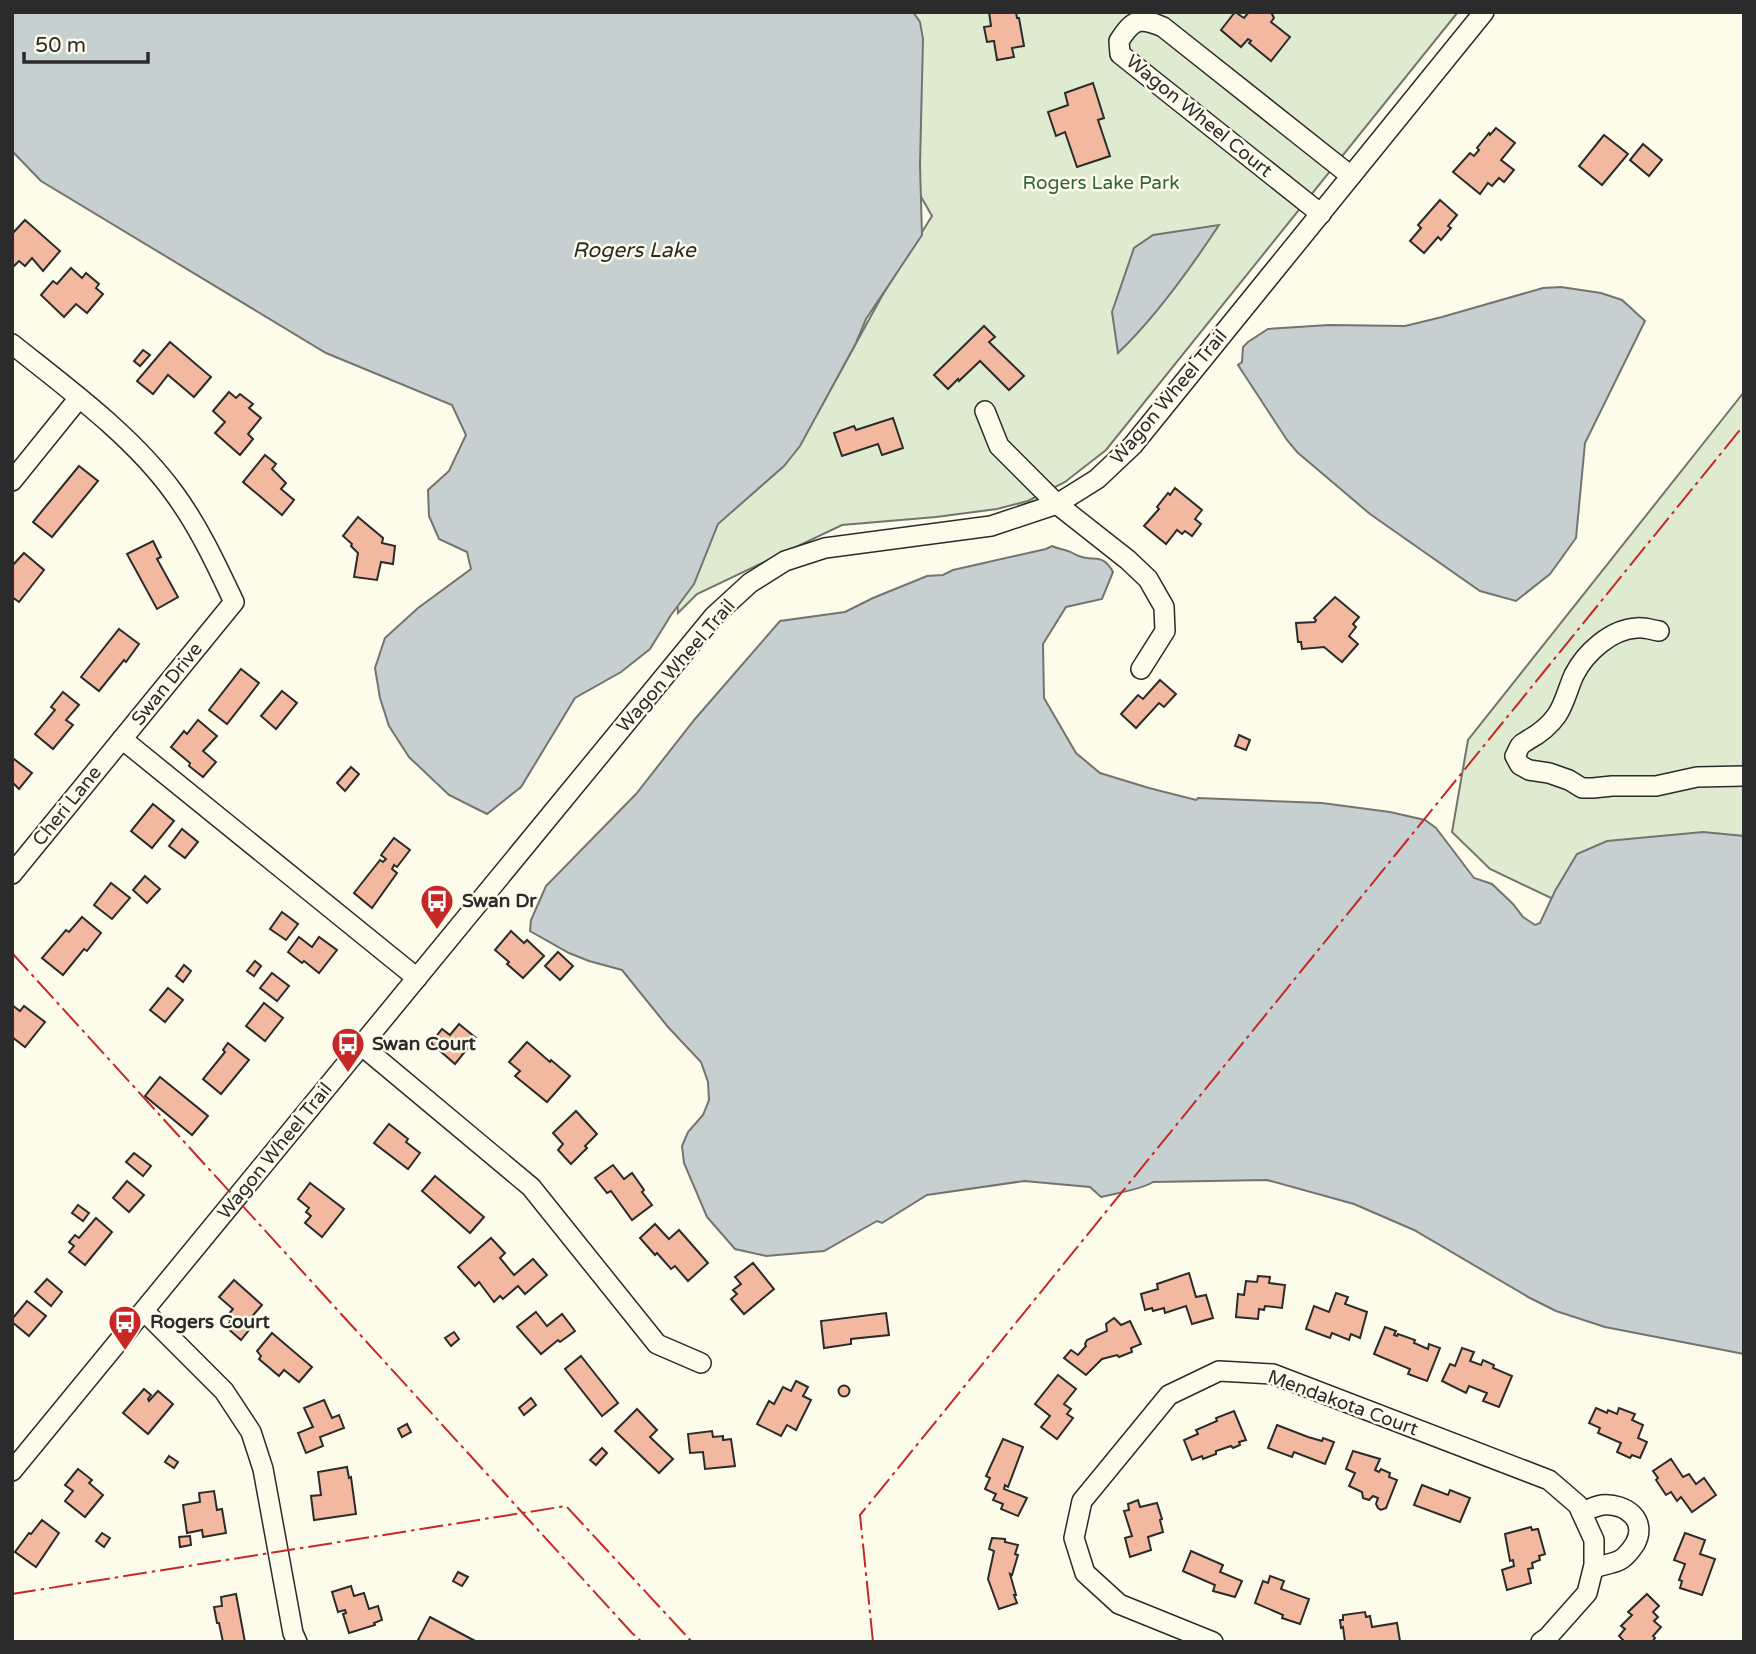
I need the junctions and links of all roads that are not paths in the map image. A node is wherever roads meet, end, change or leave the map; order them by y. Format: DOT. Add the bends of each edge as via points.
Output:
graph roads {
  1 [pos="1484,12"];
  2 [pos="1351,176"];
  3 [pos="1321,214"];
  4 [pos="12,344"];
  5 [pos="79,398"];
  6 [pos="985,411"];
  7 [pos="12,481"];
  8 [pos="1057,504"];
  9 [pos="1659,631"];
  10 [pos="1141,669"];
  11 [pos="122,739"];
  12 [pos="1744,776"];
  13 [pos="12,874"];
  14 [pos="417,978"];
  15 [pos="361,1045"];
  16 [pos="144,1311"];
  17 [pos="701,1363"];
  18 [pos="12,1471"];
  19 [pos="1581,1512"];
  20 [pos="1594,1568"];
  21 [pos="297,1642"];
  22 [pos="1213,1642"];
  23 [pos="1541,1642"];
  1 -- 2 [label="street, Wagon Wheel Trail"];
  2 -- 3 [label="street, Wagon Wheel Trail"];
  2 -- 3 [label="street, Wagon Wheel Court" via="1163,27 1148,21 1128,27 1119,41 1120,54"];
  3 -- 8 [label="street, Wagon Wheel Trail" via="1133,445 1097,480"];
  4 -- 5 [label="street, Swan Drive"];
  5 -- 7 [label="street"];
  5 -- 11 [label="street, Swan Drive" via="131,444 174,492 207,544 234,602"];
  6 -- 8 [label="street" via="999,446"];
  8 -- 10 [label="street" via="1128,560 1147,579 1164,607 1165,631"];
  8 -- 14 [label="street, Wagon Wheel Trail" via="991,526 825,548 785,561 750,583 714,616"];
  9 -- 12 [label="street" via="1622,630 1586,656 1556,716 1521,744 1515,756 1520,765 1582,788"];
  11 -- 13 [label="street, Cheri Lane"];
  11 -- 14 [label="street, Swan Drive"];
  14 -- 15 [label="street, Wagon Wheel Trail"];
  15 -- 16 [label="street, Wagon Wheel Trail"];
  15 -- 17 [label="street" via="531,1187 657,1344"];
  16 -- 18 [label="street, Wagon Wheel Trail"];
  16 -- 21 [label="street" via="224,1391 251,1432 264,1469"];
  19 -- 20 [label="street, Mendakota Court" via="1594,1540"];
  19 -- 20 [label="street" via="1600,1505 1617,1506 1635,1516 1639,1526 1632,1550"];
  19 -- 22 [label="street, Mendakota Court" via="1549,1480 1524,1470 1273,1374 1219,1371 1169,1395 1161,1404 1082,1501 1074,1538 1085,1573 1119,1604"];
  20 -- 23 [label="street, Mendakota Court" via="1587,1593"];
}
